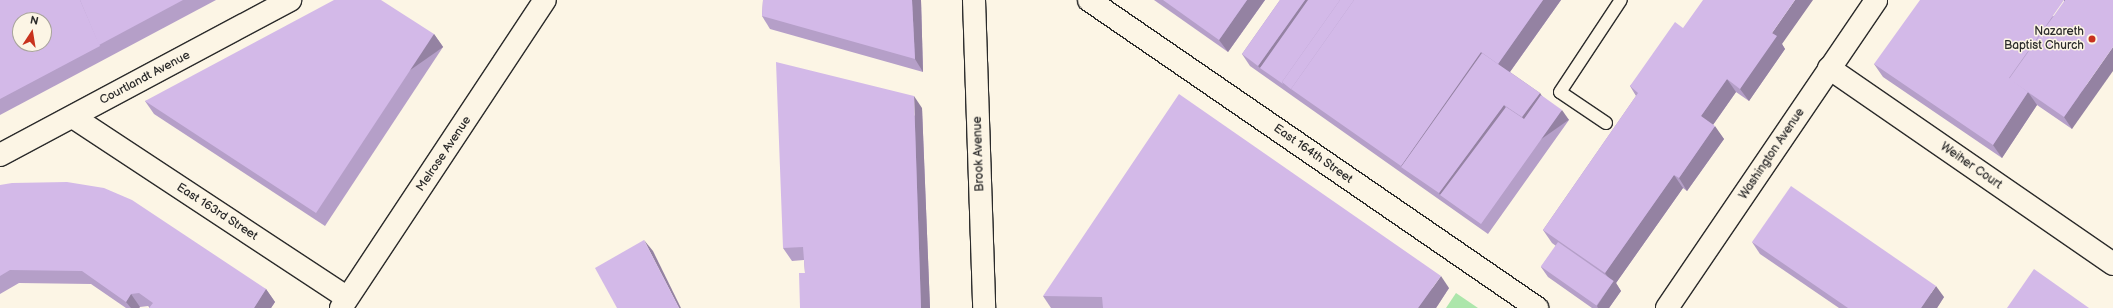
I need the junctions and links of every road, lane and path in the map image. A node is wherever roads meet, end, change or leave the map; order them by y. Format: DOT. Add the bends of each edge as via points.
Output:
graph roads {
  1 [pos="290,0"];
  2 [pos="545,0"];
  3 [pos="974,0"];
  4 [pos="1089,0"];
  5 [pos="1621,0"];
  6 [pos="1876,0"];
  7 [pos="1829,68"];
  8 [pos="73,117"];
  9 [pos="1606,123"];
  10 [pos="0,155"];
  11 [pos="2113,264"];
  12 [pos="350,305"];
  13 [pos="984,308"];
  14 [pos="1537,308"];
  15 [pos="1667,308"];
  1 -- 8 [label="street, Courtlandt Avenue"];
  2 -- 12 [label="street, Melrose Avenue"];
  3 -- 13 [label="street, Brook Avenue"];
  4 -- 14 [label="street, East 164th Street"];
  5 -- 9 [label="lane" via="1560,92"];
  6 -- 7 [label="street, Washington Avenue"];
  7 -- 11 [label="street, Weiher Court"];
  7 -- 15 [label="street, Washington Avenue"];
  8 -- 10 [label="street, Courtlandt Avenue"];
  8 -- 12 [label="street, East 163rd Street"];
}
